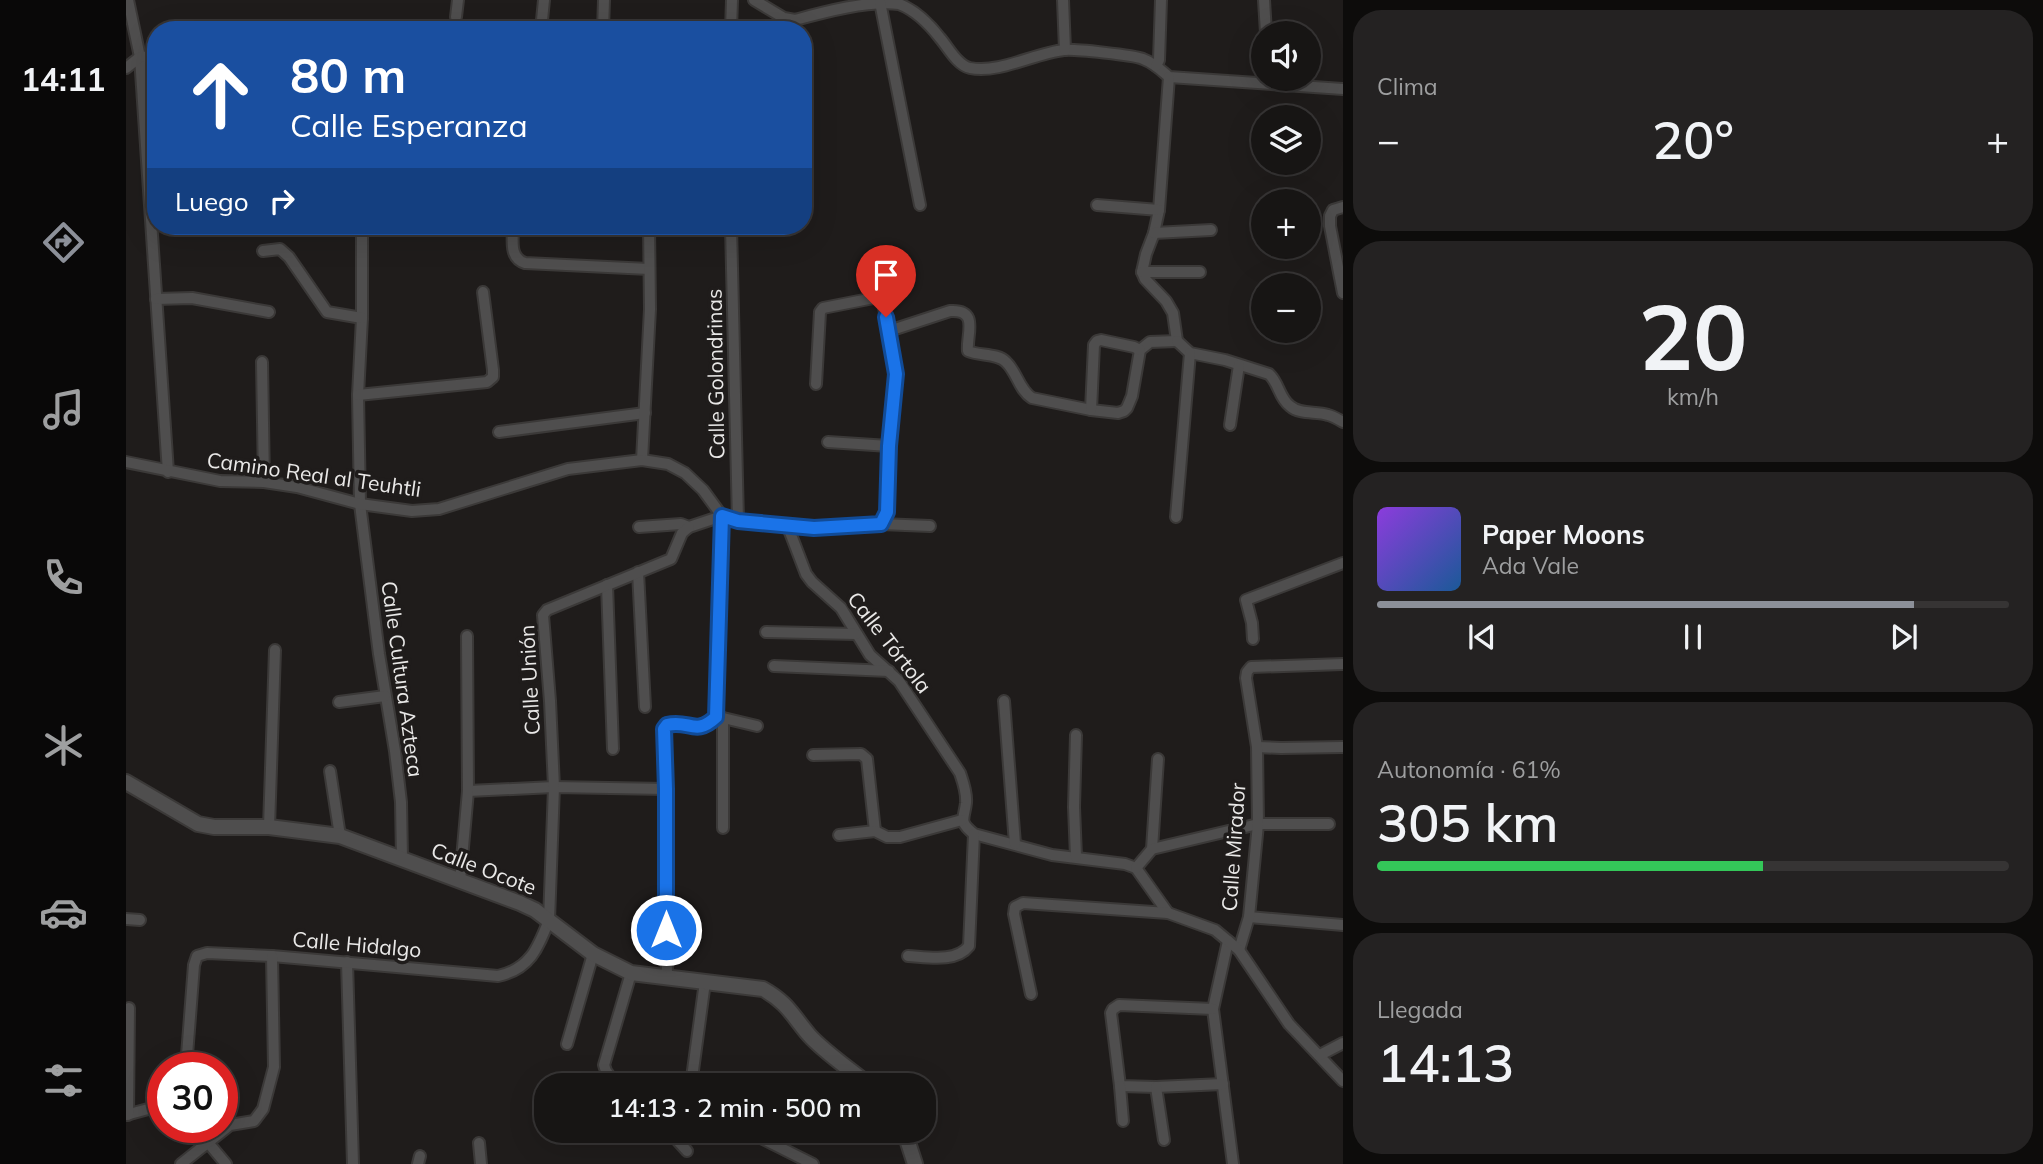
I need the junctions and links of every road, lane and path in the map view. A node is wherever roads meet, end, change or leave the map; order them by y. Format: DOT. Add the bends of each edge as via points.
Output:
graph roads {
  1 [pos="128,0"];
  2 [pos="457,0"];
  3 [pos="544,0"];
  4 [pos="604,0"];
  5 [pos="732,0"];
  6 [pos="754,0"];
  7 [pos="1063,0"];
  8 [pos="1161,0"];
  9 [pos="1264,0"];
  10 [pos="880,2"];
  11 [pos="837,4"];
  12 [pos="456,17"];
  13 [pos="542,21"];
  14 [pos="603,21"];
  15 [pos="731,21"];
  16 [pos="1265,21"];
  17 [pos="1065,50"];
  18 [pos="140,57"];
  19 [pos="147,57"];
  20 [pos="1156,66"];
  21 [pos="126,68"];
  22 [pos="1169,77"];
  23 [pos="1251,81"];
  24 [pos="1321,87"];
  25 [pos="1343,89"];
  26 [pos="147,110"];
  27 [pos="920,205"];
  28 [pos="1097,205"];
  29 [pos="1338,209"];
  30 [pos="1159,210"];
  31 [pos="1211,230"];
  32 [pos="1154,233"];
  33 [pos="154,235"];
  34 [pos="362,235"];
  35 [pos="513,235"];
  36 [pos="649,235"];
  37 [pos="731,235"];
  38 [pos="263,251"];
  39 [pos="649,270"];
  40 [pos="1142,272"];
  41 [pos="1200,272"];
  42 [pos="1342,280"];
  43 [pos="483,292"];
  44 [pos="1343,293"];
  45 [pos="156,299"];
  46 [pos="269,313"];
  47 [pos="362,318"];
  48 [pos="889,331"];
  49 [pos="1177,341"];
  50 [pos="1140,351"];
  51 [pos="1190,353"];
  52 [pos="262,362"];
  53 [pos="1239,365"];
  54 [pos="816,384"];
  55 [pos="358,395"];
  56 [pos="1091,410"];
  57 [pos="645,413"];
  58 [pos="1343,422"];
  59 [pos="1230,425"];
  60 [pos="499,432"];
  61 [pos="828,442"];
  62 [pos="889,446"];
  63 [pos="642,460"];
  64 [pos="126,462"];
  65 [pos="167,472"];
  66 [pos="264,482"];
  67 [pos="360,504"];
  68 [pos="722,516"];
  69 [pos="1176,517"];
  70 [pos="738,521"];
  71 [pos="881,524"];
  72 [pos="930,526"];
  73 [pos="639,527"];
  74 [pos="689,527"];
  75 [pos="788,527"];
  76 [pos="1343,563"];
  77 [pos="638,572"];
  78 [pos="607,584"];
  79 [pos="766,632"];
  80 [pos="856,634"];
  81 [pos="467,636"];
  82 [pos="1253,639"];
  83 [pos="275,650"];
  84 [pos="1343,664"];
  85 [pos="774,666"];
  86 [pos="889,671"];
  87 [pos="385,696"];
  88 [pos="1004,701"];
  89 [pos="339,702"];
  90 [pos="645,707"];
  91 [pos="720,717"];
  92 [pos="757,726"];
  93 [pos="1076,735"];
  94 [pos="1257,747"];
  95 [pos="1343,747"];
  96 [pos="613,748"];
  97 [pos="813,755"];
  98 [pos="1158,759"];
  99 [pos="330,771"];
  100 [pos="126,782"];
  101 [pos="554,787"];
  102 [pos="666,789"];
  103 [pos="468,791"];
  104 [pos="962,820"];
  105 [pos="1258,824"];
  106 [pos="1329,824"];
  107 [pos="269,827"];
  108 [pos="723,828"];
  109 [pos="874,831"];
  110 [pos="974,834"];
  111 [pos="839,835"];
  112 [pos="340,836"];
  113 [pos="1015,844"];
  114 [pos="1152,849"];
  115 [pos="1076,857"];
  116 [pos="402,859"];
  117 [pos="1136,868"];
  118 [pos="460,881"];
  119 [pos="1168,912"];
  120 [pos="1249,917"];
  121 [pos="126,919"];
  122 [pos="140,920"];
  123 [pos="549,920"];
  124 [pos="1343,925"];
  125 [pos="1228,940"];
  126 [pos="1239,950"];
  127 [pos="593,954"];
  128 [pos="272,956"];
  129 [pos="908,956"];
  130 [pos="347,962"];
  131 [pos="631,973"];
  132 [pos="667,978"];
  133 [pos="705,982"];
  134 [pos="1031,994"];
  135 [pos="129,1008"];
  136 [pos="1213,1009"];
  137 [pos="1343,1043"];
  138 [pos="568,1044"];
  139 [pos="187,1052"];
  140 [pos="1320,1055"];
  141 [pos="607,1073"];
  142 [pos="693,1073"];
  143 [pos="854,1073"];
  144 [pos="1343,1081"];
  145 [pos="1223,1084"];
  146 [pos="1120,1086"];
  147 [pos="1156,1087"];
  148 [pos="147,1109"];
  149 [pos="127,1115"];
  150 [pos="1123,1121"];
  151 [pos="238,1124"];
  152 [pos="1164,1140"];
  153 [pos="208,1143"];
  154 [pos="210,1143"];
  155 [pos="479,1143"];
  156 [pos="680,1143"];
  157 [pos="771,1143"];
  158 [pos="908,1143"];
  159 [pos="687,1151"];
  160 [pos="181,1164"];
  161 [pos="226,1164"];
  162 [pos="353,1164"];
  163 [pos="481,1164"];
  164 [pos="813,1164"];
  165 [pos="915,1164"];
  166 [pos="1233,1164"];
  1 -- 18 [label="street"];
  2 -- 12 [label="street"];
  3 -- 13 [label="street"];
  4 -- 14 [label="street"];
  5 -- 15 [label="street"];
  6 -- 11 [label="street" via="795,20"];
  7 -- 17 [label="street"];
  8 -- 20 [label="street"];
  9 -- 16 [label="street"];
  10 -- 11 [label="street"];
  10 -- 17 [label="street" via="912,10 968,68 989,68"];
  10 -- 27 [label="street"];
  17 -- 20 [label="street" via="1142,58"];
  18 -- 19 [label="street"];
  18 -- 21 [label="street"];
  18 -- 26 [label="street"];
  20 -- 22 [label="street"];
  22 -- 23 [label="street"];
  22 -- 30 [label="street"];
  24 -- 25 [label="street"];
  28 -- 30 [label="street"];
  29 -- 42 [label="street" via="1330,216 1330,226"];
  30 -- 32 [label="street"];
  31 -- 32 [label="street"];
  32 -- 40 [label="street"];
  33 -- 45 [label="street"];
  34 -- 47 [label="street, Calle Cultura Azteca"];
  35 -- 39 [label="street" via="517,261"];
  36 -- 39 [label="street"];
  37 -- 70 [label="street, Calle Golondrinas"];
  38 -- 47 [label="street" via="279,249 289,257 327,312"];
  39 -- 57 [label="street"];
  40 -- 41 [label="street"];
  40 -- 49 [label="street" via="1173,313"];
  42 -- 44 [label="street"];
  43 -- 55 [label="street" via="493,370 487,382"];
  45 -- 46 [label="street" via="192,298"];
  45 -- 65 [label="street"];
  47 -- 55 [label="street, Calle Cultura Azteca"];
  48 -- 54 [label="street" via="879,297 823,308 818,317"];
  48 -- 56 [label="street" via="959,310 971,326 968,351 1007,362 1032,398"];
  48 -- 62 [label="street" via="896,374"];
  49 -- 50 [label="street" via="1150,342"];
  49 -- 51 [label="street"];
  50 -- 56 [label="street" via="1127,408 1118,413"];
  50 -- 56 [label="street" via="1097,341"];
  51 -- 53 [label="street"];
  51 -- 69 [label="street"];
  52 -- 66 [label="street"];
  53 -- 58 [label="street" via="1274,378 1290,407"];
  53 -- 59 [label="street"];
  55 -- 67 [label="street, Calle Cultura Azteca"];
  57 -- 60 [label="street"];
  57 -- 63 [label="street"];
  61 -- 62 [label="street"];
  62 -- 71 [label="street" via="887,512"];
  63 -- 67 [label="street, Camino Real al Teuhtli" via="568,469 439,509 412,511"];
  63 -- 68 [label="street, Camino Real al Teuhtli" via="668,464 685,473"];
  64 -- 65 [label="street, Camino Real al Teuhtli"];
  65 -- 66 [label="street, Camino Real al Teuhtli" via="220,481"];
  66 -- 67 [label="street, Camino Real al Teuhtli"];
  67 -- 87 [label="street, Calle Cultura Azteca"];
  68 -- 70 [label="street"];
  68 -- 74 [label="street"];
  68 -- 91 [label="street"];
  70 -- 75 [label="street"];
  71 -- 72 [label="street"];
  71 -- 75 [label="street"];
  73 -- 74 [label="street"];
  74 -- 77 [label="street, Calle Unión" via="671,559"];
  75 -- 80 [label="street, Calle Tórtola" via="812,582 841,608"];
  76 -- 82 [label="street" via="1246,600"];
  77 -- 78 [label="street, Calle Unión"];
  77 -- 90 [label="street"];
  78 -- 96 [label="street"];
  78 -- 101 [label="street, Calle Unión" via="543,615"];
  79 -- 80 [label="street"];
  80 -- 86 [label="street, Calle Tórtola" via="870,655"];
  81 -- 103 [label="street"];
  83 -- 107 [label="street"];
  84 -- 94 [label="street, Calle Mirador" via="1251,667 1246,686"];
  85 -- 86 [label="street"];
  86 -- 104 [label="street, Calle Tórtola" via="910,695 960,773 966,802"];
  87 -- 89 [label="street"];
  87 -- 116 [label="street, Calle Cultura Azteca" via="401,802"];
  88 -- 113 [label="street"];
  91 -- 92 [label="street"];
  91 -- 102 [label="street" via="707,726 673,723 664,729"];
  91 -- 108 [label="street"];
  93 -- 115 [label="street"];
  94 -- 95 [label="street"];
  94 -- 105 [label="street, Calle Mirador"];
  97 -- 109 [label="street" via="861,754 867,759"];
  98 -- 114 [label="street"];
  99 -- 112 [label="street"];
  100 -- 107 [label="street, Calle Ocote" via="198,824"];
  101 -- 102 [label="street"];
  101 -- 103 [label="street"];
  101 -- 123 [label="street, Calle Unión"];
  102 -- 132 [label="street"];
  103 -- 118 [label="street"];
  104 -- 109 [label="street" via="900,837"];
  104 -- 110 [label="street"];
  105 -- 106 [label="street"];
  105 -- 114 [label="street"];
  105 -- 120 [label="street, Calle Mirador"];
  107 -- 112 [label="street, Calle Ocote"];
  109 -- 111 [label="street"];
  110 -- 113 [label="street"];
  110 -- 129 [label="street" via="969,946 964,954 953,957"];
  112 -- 116 [label="street, Calle Ocote"];
  113 -- 115 [label="street"];
  114 -- 117 [label="street"];
  115 -- 117 [label="street"];
  116 -- 118 [label="street, Calle Ocote"];
  117 -- 119 [label="street"];
  118 -- 123 [label="street, Calle Ocote" via="520,903"];
  119 -- 125 [label="street" via="1215,930"];
  119 -- 134 [label="street" via="1023,903 1015,907"];
  120 -- 124 [label="street"];
  120 -- 126 [label="street, Calle Mirador"];
  121 -- 122 [label="street"];
  123 -- 127 [label="street, Calle Ocote"];
  123 -- 130 [label="street, Calle Hidalgo" via="526,964 498,976"];
  125 -- 126 [label="street"];
  125 -- 136 [label="street"];
  126 -- 140 [label="street" via="1289,1024"];
  127 -- 131 [label="street, Calle Ocote"];
  127 -- 138 [label="street"];
  128 -- 130 [label="street, Calle Hidalgo"];
  128 -- 139 [label="street, Calle Hidalgo" via="197,956"];
  128 -- 151 [label="street" via="274,1067 263,1108 254,1121"];
  130 -- 162 [label="street"];
  131 -- 132 [label="street, Calle Ocote"];
  131 -- 141 [label="street" via="604,1065"];
  132 -- 133 [label="street, Calle Ocote"];
  133 -- 142 [label="street"];
  133 -- 143 [label="street, Calle Ocote" via="763,989 780,999 810,1037"];
  135 -- 149 [label="street"];
  136 -- 145 [label="street"];
  136 -- 146 [label="street" via="1119,1005 1113,1009"];
  137 -- 140 [label="street"];
  140 -- 144 [label="street"];
  145 -- 147 [label="street"];
  145 -- 166 [label="street"];
  146 -- 147 [label="street"];
  146 -- 150 [label="street"];
  147 -- 152 [label="street"];
  148 -- 149 [label="street"];
  153 -- 160 [label="street"];
  154 -- 161 [label="street"];
  155 -- 163 [label="street"];
  156 -- 159 [label="street"];
  157 -- 164 [label="street"];
  158 -- 165 [label="street"];
}
